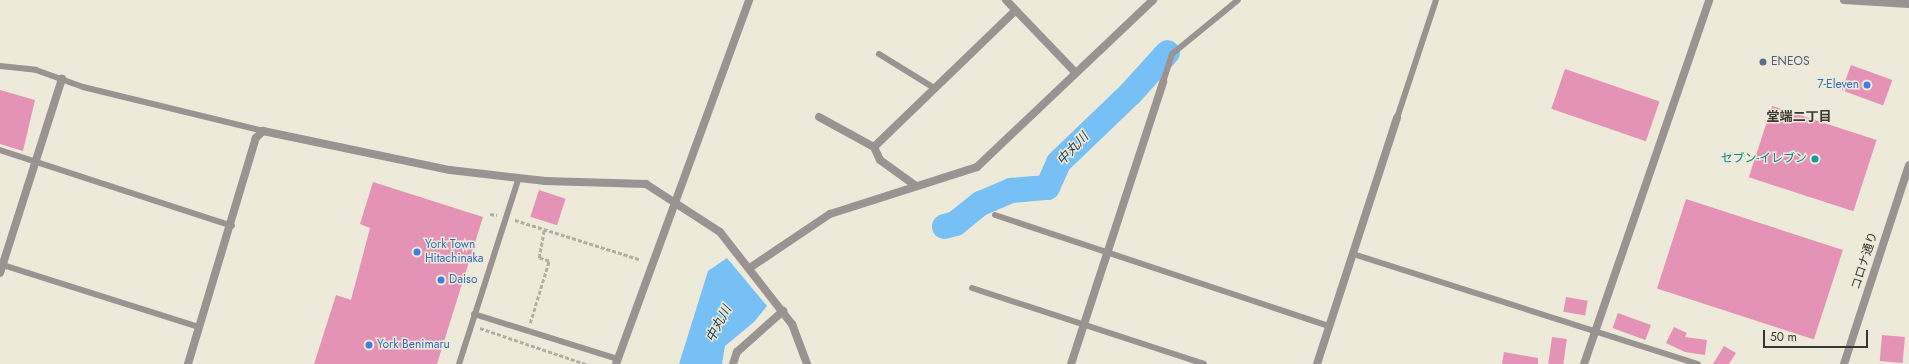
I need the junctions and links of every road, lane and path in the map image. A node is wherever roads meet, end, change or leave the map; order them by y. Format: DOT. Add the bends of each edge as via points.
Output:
graph roads {
  1 [pos="749,0"];
  2 [pos="1006,0"];
  3 [pos="1153,0"];
  4 [pos="1238,0"];
  5 [pos="1436,0"];
  6 [pos="1709,0"];
  7 [pos="1844,0"];
  8 [pos="1909,4"];
  9 [pos="1015,11"];
  10 [pos="879,54"];
  11 [pos="0,66"];
  12 [pos="1076,73"];
  13 [pos="62,80"];
  14 [pos="1163,82"];
  15 [pos="934,88"];
  16 [pos="819,117"];
  17 [pos="1397,118"];
  18 [pos="263,131"];
  19 [pos="874,146"];
  20 [pos="0,150"];
  21 [pos="36,160"];
  22 [pos="1909,167"];
  23 [pos="519,177"];
  24 [pos="916,186"];
  25 [pos="676,202"];
  26 [pos="490,214"];
  27 [pos="995,215"];
  28 [pos="506,217"];
  29 [pos="232,226"];
  30 [pos="544,228"];
  31 [pos="1109,253"];
  32 [pos="1352,254"];
  33 [pos="639,259"];
  34 [pos="751,267"];
  35 [pos="1,268"];
  36 [pos="972,288"];
  37 [pos="783,311"];
  38 [pos="474,314"];
  39 [pos="1086,323"];
  40 [pos="471,325"];
  41 [pos="1329,326"];
  42 [pos="199,328"];
  43 [pos="1595,330"];
  44 [pos="527,331"];
  45 [pos="523,342"];
  46 [pos="617,362"];
  47 [pos="188,364"];
  48 [pos="459,364"];
  49 [pos="586,364"];
  50 [pos="733,364"];
  51 [pos="808,364"];
  52 [pos="1071,364"];
  53 [pos="1204,364"];
  54 [pos="1317,364"];
  55 [pos="1584,364"];
  56 [pos="1698,364"];
  57 [pos="1844,364"];
  1 -- 25 [label="street"];
  2 -- 9 [label="street"];
  3 -- 12 [label="street"];
  4 -- 14 [label="lane" via="1172,54"];
  5 -- 17 [label="lane"];
  6 -- 43 [label="street"];
  7 -- 8 [label="street"];
  9 -- 12 [label="street"];
  9 -- 15 [label="street"];
  10 -- 15 [label="lane"];
  11 -- 13 [label="lane" via="36,70"];
  12 -- 24 [label="street" via="977,167"];
  13 -- 18 [label="lane"];
  13 -- 21 [label="street"];
  14 -- 31 [label="street"];
  15 -- 19 [label="street"];
  16 -- 19 [label="street"];
  17 -- 32 [label="street"];
  18 -- 23 [label="street" via="450,170"];
  18 -- 29 [label="street" via="256,138"];
  19 -- 24 [label="street" via="880,160"];
  20 -- 21 [label="lane"];
  21 -- 29 [label="lane"];
  21 -- 35 [label="street"];
  22 -- 57 [label="street, コロナ通り"];
  23 -- 25 [label="street" via="646,184"];
  23 -- 28 [label="lane"];
  24 -- 34 [label="street" via="830,214"];
  25 -- 34 [label="street" via="720,232"];
  25 -- 46 [label="street"];
  26 -- 28 [label="path"];
  27 -- 31 [label="lane"];
  28 -- 30 [label="path"];
  28 -- 38 [label="lane"];
  29 -- 42 [label="street"];
  30 -- 33 [label="path"];
  30 -- 44 [label="path" via="539,258 549,261"];
  31 -- 39 [label="street"];
  31 -- 41 [label="lane"];
  32 -- 41 [label="street"];
  32 -- 43 [label="lane"];
  34 -- 37 [label="street"];
  35 -- 42 [label="lane"];
  36 -- 39 [label="lane"];
  37 -- 50 [label="street" via="737,352"];
  37 -- 51 [label="street" via="792,324"];
  38 -- 40 [label="lane"];
  38 -- 44 [label="lane"];
  39 -- 52 [label="street"];
  39 -- 53 [label="lane"];
  40 -- 45 [label="path"];
  40 -- 48 [label="lane"];
  41 -- 54 [label="street"];
  42 -- 47 [label="street"];
  43 -- 55 [label="street"];
  43 -- 56 [label="lane"];
  44 -- 45 [label="path"];
  44 -- 46 [label="lane"];
  45 -- 49 [label="path"];
}
